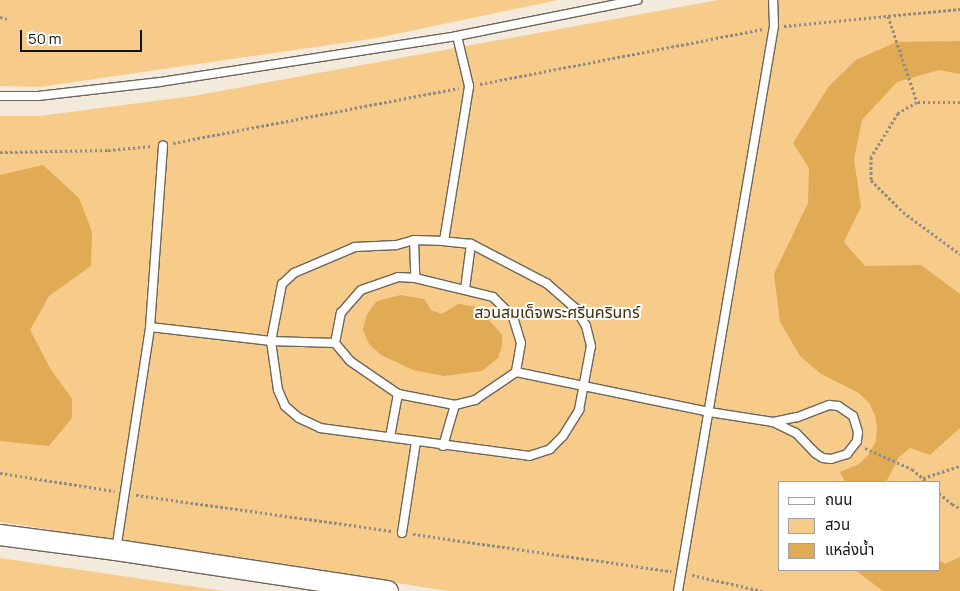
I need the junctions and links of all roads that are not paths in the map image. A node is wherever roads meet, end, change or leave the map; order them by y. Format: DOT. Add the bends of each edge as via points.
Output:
graph roads {
  1 [pos="638,0"];
  2 [pos="773,0"];
  3 [pos="457,36"];
  4 [pos="0,96"];
  5 [pos="163,145"];
  6 [pos="414,240"];
  7 [pos="444,241"];
  8 [pos="471,244"];
  9 [pos="415,278"];
  10 [pos="464,289"];
  11 [pos="150,327"];
  12 [pos="271,341"];
  13 [pos="335,343"];
  14 [pos="516,372"];
  15 [pos="585,386"];
  16 [pos="398,394"];
  17 [pos="455,405"];
  18 [pos="709,412"];
  19 [pos="773,422"];
  20 [pos="390,437"];
  21 [pos="416,441"];
  22 [pos="443,446"];
  23 [pos="402,533"];
  24 [pos="0,535"];
  25 [pos="116,550"];
  26 [pos="388,591"];
  27 [pos="678,591"];
  1 -- 3 [label="lane"];
  2 -- 18 [label="lane" via="774,26"];
  3 -- 4 [label="lane" via="160,82 38,96"];
  3 -- 7 [label="lane" via="468,86"];
  5 -- 11 [label="lane"];
  6 -- 7 [label="lane"];
  6 -- 9 [label="lane"];
  6 -- 12 [label="lane" via="355,247 294,274 282,284"];
  7 -- 8 [label="lane"];
  8 -- 10 [label="lane"];
  8 -- 15 [label="lane" via="546,283 575,308 586,326 591,346"];
  9 -- 10 [label="lane"];
  9 -- 13 [label="lane" via="398,277 361,290 340,312"];
  10 -- 14 [label="lane" via="494,297 513,317 521,343"];
  11 -- 12 [label="lane"];
  11 -- 25 [label="lane"];
  12 -- 13 [label="lane"];
  12 -- 20 [label="lane" via="278,390 285,406 299,418 320,428"];
  13 -- 16 [label="lane" via="350,361"];
  14 -- 15 [label="lane"];
  14 -- 17 [label="lane" via="475,400"];
  15 -- 18 [label="lane"];
  15 -- 22 [label="lane" via="579,410 563,436 550,449 529,456"];
  16 -- 17 [label="lane"];
  16 -- 20 [label="lane"];
  17 -- 22 [label="lane"];
  18 -- 19 [label="lane"];
  18 -- 27 [label="lane"];
  19 -- 19 [label="lane" via="829,405 838,406 853,416 857,440 847,454 823,458 796,432"];
  20 -- 21 [label="lane"];
  21 -- 22 [label="lane"];
  21 -- 23 [label="lane"];
  24 -- 25 [label="street"];
  25 -- 26 [label="street"];
}
